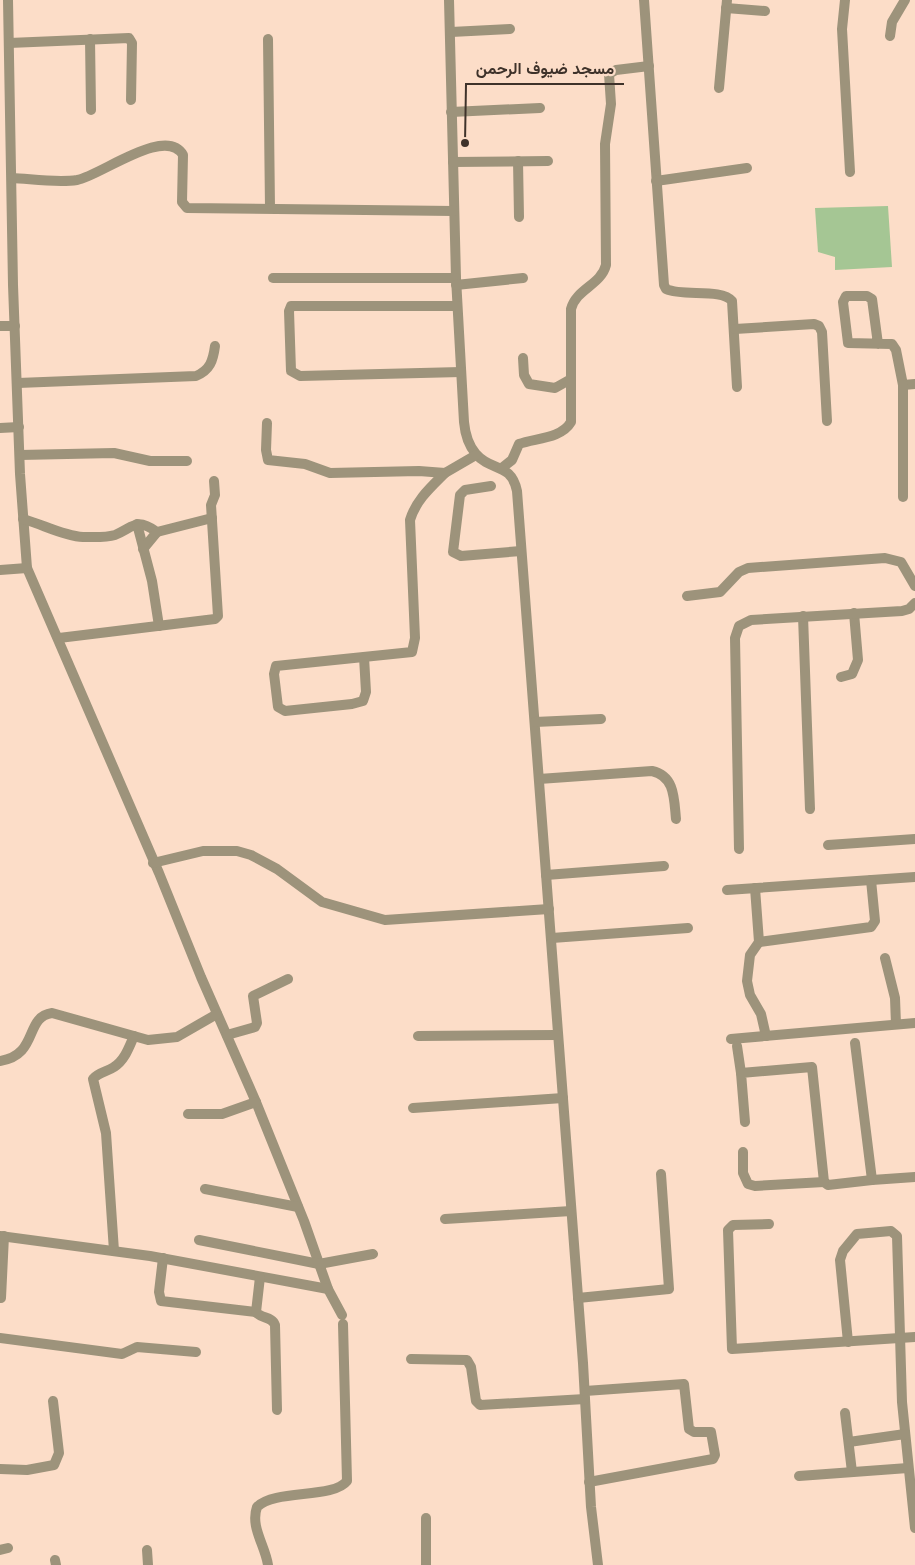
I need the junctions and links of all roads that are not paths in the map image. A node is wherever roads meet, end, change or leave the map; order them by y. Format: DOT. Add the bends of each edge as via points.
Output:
graph roads {
  1 [pos="8,0"];
  2 [pos="449,0"];
  3 [pos="644,0"];
  4 [pos="845,0"];
  5 [pos="905,0"];
  6 [pos="726,4"];
  7 [pos="765,11"];
  8 [pos="4,14"];
  9 [pos="510,29"];
  10 [pos="451,32"];
  11 [pos="890,36"];
  12 [pos="90,39"];
  13 [pos="268,39"];
  14 [pos="9,43"];
  15 [pos="649,66"];
  16 [pos="720,88"];
  17 [pos="131,100"];
  18 [pos="5,101"];
  19 [pos="540,108"];
  20 [pos="91,110"];
  21 [pos="451,112"];
  22 [pos="518,161"];
  23 [pos="548,161"];
  24 [pos="453,162"];
  25 [pos="748,168"];
  26 [pos="850,172"];
  27 [pos="12,178"];
  28 [pos="656,181"];
  29 [pos="0,191"];
  30 [pos="12,191"];
  31 [pos="270,208"];
  32 [pos="454,211"];
  33 [pos="519,217"];
  34 [pos="273,278"];
  35 [pos="523,278"];
  36 [pos="456,282"];
  37 [pos="457,306"];
  38 [pos="0,326"];
  39 [pos="15,326"];
  40 [pos="734,330"];
  41 [pos="878,344"];
  42 [pos="214,346"];
  43 [pos="523,358"];
  44 [pos="461,372"];
  45 [pos="571,378"];
  46 [pos="18,383"];
  47 [pos="915,384"];
  48 [pos="903,385"];
  49 [pos="737,387"];
  50 [pos="827,421"];
  51 [pos="268,423"];
  52 [pos="19,427"];
  53 [pos="0,428"];
  54 [pos="20,455"];
  55 [pos="476,455"];
  56 [pos="186,461"];
  57 [pos="502,468"];
  58 [pos="445,473"];
  59 [pos="214,481"];
  60 [pos="491,486"];
  61 [pos="903,497"];
  62 [pos="212,518"];
  63 [pos="23,519"];
  64 [pos="137,524"];
  65 [pos="157,532"];
  66 [pos="143,549"];
  67 [pos="521,551"];
  68 [pos="28,568"];
  69 [pos="0,570"];
  70 [pos="915,586"];
  71 [pos="687,596"];
  72 [pos="915,603"];
  73 [pos="854,613"];
  74 [pos="803,616"];
  75 [pos="159,626"];
  76 [pos="58,638"];
  77 [pos="364,657"];
  78 [pos="841,677"];
  79 [pos="601,718"];
  80 [pos="535,722"];
  81 [pos="539,779"];
  82 [pos="810,809"];
  83 [pos="676,819"];
  84 [pos="915,839"];
  85 [pos="828,845"];
  86 [pos="739,849"];
  87 [pos="153,863"];
  88 [pos="664,866"];
  89 [pos="546,875"];
  90 [pos="915,877"];
  91 [pos="871,880"];
  92 [pos="755,888"];
  93 [pos="727,890"];
  94 [pos="549,909"];
  95 [pos="688,928"];
  96 [pos="552,938"];
  97 [pos="759,942"];
  98 [pos="885,958"];
  99 [pos="288,979"];
  100 [pos="218,1014"];
  101 [pos="915,1023"];
  102 [pos="896,1024"];
  103 [pos="227,1035"];
  104 [pos="558,1035"];
  105 [pos="134,1036"];
  106 [pos="418,1036"];
  107 [pos="766,1036"];
  108 [pos="855,1043"];
  109 [pos="0,1062"];
  110 [pos="741,1073"];
  111 [pos="563,1098"];
  112 [pos="256,1102"];
  113 [pos="413,1108"];
  114 [pos="188,1114"];
  115 [pos="745,1122"];
  116 [pos="743,1152"];
  117 [pos="661,1174"];
  118 [pos="915,1177"];
  119 [pos="872,1180"];
  120 [pos="824,1182"];
  121 [pos="205,1189"];
  122 [pos="298,1207"];
  123 [pos="570,1211"];
  124 [pos="445,1219"];
  125 [pos="769,1224"];
  126 [pos="2,1236"];
  127 [pos="199,1240"];
  128 [pos="114,1251"];
  129 [pos="373,1254"];
  130 [pos="163,1258"];
  131 [pos="319,1264"];
  132 [pos="260,1278"];
  133 [pos="328,1289"];
  134 [pos="1,1298"];
  135 [pos="578,1298"];
  136 [pos="256,1312"];
  137 [pos="915,1337"];
  138 [pos="0,1338"];
  139 [pos="900,1338"];
  140 [pos="848,1342"];
  141 [pos="196,1352"];
  142 [pos="411,1359"];
  143 [pos="585,1395"];
  144 [pos="53,1401"];
  145 [pos="277,1410"];
  146 [pos="845,1413"];
  147 [pos="905,1434"];
  148 [pos="849,1442"];
  149 [pos="908,1468"];
  150 [pos="0,1469"];
  151 [pos="852,1472"];
  152 [pos="800,1476"];
  153 [pos="589,1482"];
  154 [pos="426,1518"];
  155 [pos="915,1528"];
  156 [pos="146,1550"];
  157 [pos="148,1565"];
  158 [pos="268,1565"];
  159 [pos="426,1565"];
  160 [pos="598,1565"];
  1 -- 8 [label="street"];
  2 -- 10 [label="street"];
  3 -- 15 [label="street"];
  4 -- 26 [label="street" via="842,28"];
  5 -- 11 [label="street" via="892,22"];
  6 -- 7 [label="street"];
  6 -- 16 [label="street"];
  8 -- 14 [label="street"];
  9 -- 10 [label="street"];
  10 -- 21 [label="street"];
  12 -- 14 [label="street"];
  12 -- 17 [label="street" via="126,37 131,40"];
  12 -- 20 [label="street"];
  13 -- 31 [label="street"];
  14 -- 18 [label="street"];
  15 -- 28 [label="street"];
  15 -- 45 [label="street" via="616,70 609,74 611,104 605,144 606,265 598,279 572,303"];
  18 -- 27 [label="street"];
  19 -- 21 [label="street"];
  21 -- 24 [label="street"];
  22 -- 23 [label="street"];
  22 -- 24 [label="street"];
  22 -- 33 [label="street"];
  24 -- 32 [label="street"];
  25 -- 28 [label="street"];
  27 -- 30 [label="street"];
  27 -- 31 [label="street" via="79,180 132,154 169,146 177,148 183,155 184,207"];
  28 -- 40 [label="street" via="664,285 674,292 729,298 734,306"];
  29 -- 30 [label="street"];
  30 -- 39 [label="street"];
  31 -- 32 [label="street"];
  32 -- 36 [label="street"];
  34 -- 36 [label="street"];
  35 -- 36 [label="street"];
  36 -- 37 [label="street"];
  37 -- 44 [label="street"];
  37 -- 44 [label="street" via="292,306 289,311 291,371 300,376"];
  38 -- 39 [label="street"];
  39 -- 46 [label="street"];
  40 -- 49 [label="street"];
  40 -- 50 [label="street" via="819,326"];
  41 -- 41 [label="street" via="848,343 843,302 846,296 872,299"];
  41 -- 48 [label="street" via="894,347"];
  42 -- 46 [label="street" via="209,368 196,376"];
  43 -- 45 [label="street" via="524,375 529,384 555,388"];
  44 -- 55 [label="street" via="466,434"];
  45 -- 57 [label="street" via="572,416 568,427 557,434 519,444 512,460"];
  46 -- 52 [label="street"];
  47 -- 48 [label="street"];
  48 -- 61 [label="street"];
  51 -- 58 [label="street" via="267,457 273,462 305,464 330,474"];
  52 -- 53 [label="street"];
  52 -- 54 [label="street"];
  54 -- 56 [label="street" via="114,452 150,461"];
  54 -- 63 [label="street"];
  55 -- 57 [label="street"];
  55 -- 58 [label="street"];
  57 -- 67 [label="street" via="516,485"];
  58 -- 77 [label="street" via="414,508 410,520 415,638 412,652"];
  59 -- 62 [label="street"];
  60 -- 67 [label="street" via="465,490 460,495 453,552 462,556"];
  62 -- 65 [label="street"];
  62 -- 75 [label="street" via="218,616"];
  63 -- 64 [label="street" via="80,536 113,535"];
  63 -- 68 [label="street"];
  64 -- 65 [label="street"];
  64 -- 66 [label="street"];
  65 -- 66 [label="street"];
  66 -- 75 [label="street"];
  67 -- 80 [label="street"];
  68 -- 69 [label="street"];
  68 -- 76 [label="street"];
  70 -- 71 [label="street" via="901,562 885,558 748,568 739,572 720,592"];
  72 -- 73 [label="street" via="909,610"];
  73 -- 74 [label="street"];
  73 -- 78 [label="street" via="858,665 852,674"];
  74 -- 82 [label="street"];
  74 -- 86 [label="street" via="744,622 736,632"];
  75 -- 76 [label="street"];
  76 -- 87 [label="street"];
  77 -- 77 [label="street" via="276,666 278,707 285,711 362,701 366,692"];
  79 -- 80 [label="street"];
  80 -- 81 [label="street"];
  81 -- 83 [label="street" via="662,773 672,789"];
  81 -- 89 [label="street"];
  84 -- 85 [label="street"];
  87 -- 94 [label="street" via="203,851 237,851 252,855 277,869 322,902 385,920"];
  87 -- 100 [label="street"];
  88 -- 89 [label="street"];
  89 -- 94 [label="street"];
  90 -- 91 [label="street"];
  91 -- 92 [label="street"];
  91 -- 97 [label="street" via="875,921 871,927"];
  92 -- 93 [label="street"];
  92 -- 97 [label="street"];
  94 -- 96 [label="street"];
  95 -- 96 [label="street"];
  96 -- 104 [label="street"];
  97 -- 107 [label="street" via="750,955 747,981"];
  98 -- 102 [label="street" via="895,998"];
  99 -- 103 [label="street" via="252,996 255,1027"];
  100 -- 103 [label="street"];
  100 -- 105 [label="street" via="177,1037 148,1040"];
  101 -- 102 [label="street"];
  102 -- 107 [label="street"];
  103 -- 112 [label="street"];
  104 -- 106 [label="street"];
  104 -- 111 [label="street"];
  105 -- 109 [label="street" via="46,1014 39,1018 21,1054"];
  105 -- 128 [label="street" via="116,1065 93,1079 106,1133"];
  107 -- 110 [label="street" via="734,1043"];
  108 -- 119 [label="street"];
  110 -- 115 [label="street"];
  110 -- 120 [label="street" via="812,1066"];
  111 -- 113 [label="street"];
  111 -- 123 [label="street"];
  112 -- 114 [label="street" via="222,1114"];
  112 -- 122 [label="street"];
  116 -- 120 [label="street" via="743,1173 748,1184"];
  117 -- 135 [label="street" via="669,1289"];
  118 -- 119 [label="street"];
  119 -- 120 [label="street" via="828,1185"];
  121 -- 122 [label="street"];
  122 -- 131 [label="street"];
  123 -- 124 [label="street"];
  123 -- 135 [label="street"];
  125 -- 140 [label="street" via="733,1225 728,1230 732,1349"];
  126 -- 128 [label="street"];
  126 -- 134 [label="street"];
  127 -- 131 [label="street"];
  128 -- 130 [label="street"];
  129 -- 131 [label="street"];
  130 -- 132 [label="street"];
  130 -- 136 [label="street" via="161,1301"];
  131 -- 133 [label="street"];
  132 -- 133 [label="street"];
  132 -- 136 [label="street"];
  133 -- 158 [label="street" via="342,1320 347,1481 343,1486 269,1500 257,1507 254,1524 264,1545"];
  135 -- 143 [label="street"];
  136 -- 145 [label="street" via="270,1319 275,1326"];
  137 -- 139 [label="street"];
  138 -- 141 [label="street" via="122,1354 136,1347"];
  139 -- 140 [label="street"];
  139 -- 140 [label="street" via="896,1236 891,1231 867,1232 857,1234 840,1260"];
  139 -- 147 [label="street"];
  142 -- 143 [label="street" via="467,1360 476,1401 480,1405"];
  143 -- 153 [label="street"];
  143 -- 153 [label="street" via="684,1384 689,1429 711,1432 716,1455 713,1459"];
  144 -- 150 [label="street" via="59,1453 57,1462 27,1470"];
  146 -- 148 [label="street"];
  147 -- 148 [label="street"];
  147 -- 149 [label="street"];
  148 -- 151 [label="street"];
  149 -- 151 [label="street"];
  149 -- 155 [label="street"];
  151 -- 152 [label="street"];
  153 -- 160 [label="street"];
  154 -- 159 [label="street"];
  156 -- 157 [label="street"];
}
